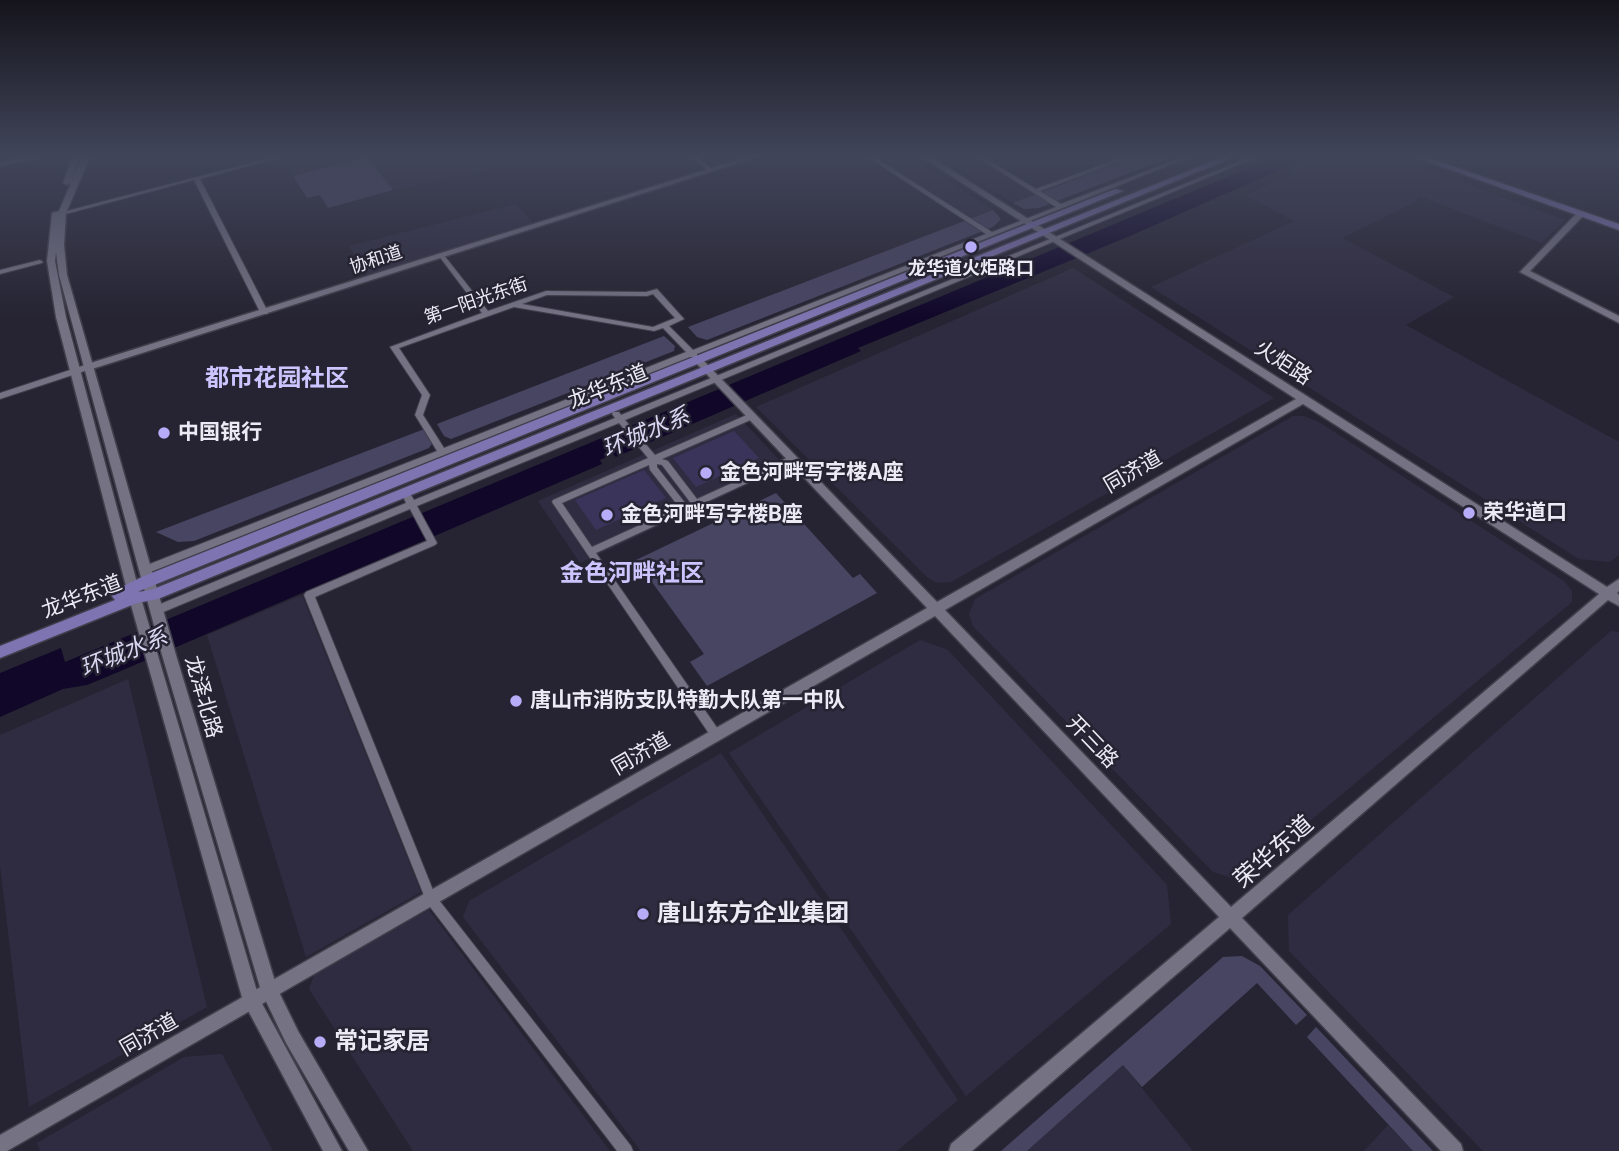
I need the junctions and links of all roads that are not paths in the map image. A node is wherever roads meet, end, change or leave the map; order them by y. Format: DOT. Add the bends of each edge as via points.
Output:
graph roads {
  1 [pos="68,211"];
  2 [pos="213,211"];
  3 [pos="583,211"];
  4 [pos="955,211"];
  5 [pos="1011,211"];
  6 [pos="1058,211"];
  7 [pos="1089,211"];
  8 [pos="1096,211"];
  9 [pos="1103,211"];
  10 [pos="1572,211"];
  11 [pos="1596,211"];
  12 [pos="59,213"];
  13 [pos="1581,214"];
  14 [pos="1619,219"];
  15 [pos="1619,227"];
  16 [pos="1044,232"];
  17 [pos="991,234"];
  18 [pos="441,256"];
  19 [pos="1086,260"];
  20 [pos="40,262"];
  21 [pos="0,272"];
  22 [pos="513,305"];
  23 [pos="264,312"];
  24 [pos="487,314"];
  25 [pos="1619,320"];
  26 [pos="664,325"];
  27 [pos="82,369"];
  28 [pos="707,369"];
  29 [pos="0,396"];
  30 [pos="1303,399"];
  31 [pos="747,412"];
  32 [pos="619,417"];
  33 [pos="442,452"];
  34 [pos="651,456"];
  35 [pos="792,458"];
  36 [pos="405,492"];
  37 [pos="696,503"];
  38 [pos="413,508"];
  39 [pos="684,508"];
  40 [pos="591,551"];
  41 [pos="147,575"];
  42 [pos="1615,593"];
  43 [pos="135,594"];
  44 [pos="153,595"];
  45 [pos="937,610"];
  46 [pos="158,614"];
  47 [pos="0,642"];
  48 [pos="0,652"];
  49 [pos="169,655"];
  50 [pos="716,735"];
  51 [pos="431,899"];
  52 [pos="1232,918"];
  53 [pos="269,991"];
  54 [pos="251,1001"];
  55 [pos="0,1145"];
  56 [pos="333,1151"];
  57 [pos="359,1151"];
  58 [pos="626,1151"];
  59 [pos="958,1151"];
  60 [pos="1454,1151"];
  1 -- 12 [label="street"];
  2 -- 23 [label="street"];
  3 -- 18 [label="street, 协和道"];
  4 -- 17 [label="street"];
  5 -- 16 [label="street, 火炬路"];
  6 -- 16 [label="street"];
  7 -- 16 [label="main road, 龙华东道"];
  8 -- 16 [label="main road, 龙华东道"];
  9 -- 16 [label="street"];
  10 -- 13 [label="main road"];
  11 -- 14 [label="main road"];
  12 -- 27 [label="street, 龙泽北路" via="52,233 52,276"];
  13 -- 15 [label="main road"];
  13 -- 25 [label="street" via="1524,272"];
  16 -- 17 [label="street"];
  16 -- 19 [label="street, 火炬路"];
  16 -- 28 [label="main road, 龙华东道"];
  16 -- 28 [label="street"];
  17 -- 28 [label="street"];
  18 -- 23 [label="street, 协和道"];
  18 -- 24 [label="street"];
  19 -- 30 [label="street, 火炬路"];
  20 -- 21 [label="street"];
  22 -- 24 [label="street, 第一阳光东街"];
  22 -- 26 [label="street" via="654,328"];
  22 -- 26 [label="street, 第一阳光东街" via="546,293 654,291 680,319"];
  23 -- 27 [label="street, 协和道"];
  24 -- 33 [label="street, 第一阳光东街" via="394,347 426,396 419,415"];
  26 -- 28 [label="street"];
  27 -- 29 [label="street"];
  27 -- 41 [label="street, 龙泽北路"];
  27 -- 43 [label="street, 龙泽北路"];
  28 -- 31 [label="street, 开三路"];
  28 -- 32 [label="main road, 龙华东道"];
  28 -- 33 [label="street"];
  28 -- 41 [label="main road, 龙华东道"];
  30 -- 42 [label="street, 火炬路"];
  30 -- 45 [label="street, 同济道"];
  31 -- 34 [label="street"];
  31 -- 35 [label="street, 开三路"];
  32 -- 34 [label="street"];
  32 -- 36 [label="main road, 龙华东道"];
  32 -- 38 [label="street"];
  33 -- 41 [label="street"];
  34 -- 37 [label="street" via="665,463"];
  34 -- 39 [label="street" via="653,468"];
  34 -- 40 [label="street" via="556,502"];
  35 -- 37 [label="street"];
  35 -- 45 [label="street, 开三路"];
  36 -- 38 [label="street"];
  36 -- 44 [label="main road, 龙华东道"];
  37 -- 39 [label="street"];
  38 -- 46 [label="street"];
  38 -- 51 [label="street" via="432,543 309,595"];
  39 -- 40 [label="street"];
  40 -- 50 [label="street"];
  41 -- 43 [label="main road, 龙华东道"];
  41 -- 44 [label="street, 龙泽北路"];
  42 -- 52 [label="street, 荣华东道"];
  43 -- 44 [label="main road, 龙华东道"];
  43 -- 47 [label="main road, 龙华东道"];
  43 -- 48 [label="main road, 龙华东道"];
  43 -- 54 [label="street, 龙泽北路"];
  44 -- 46 [label="street, 龙泽北路"];
  45 -- 50 [label="street, 同济道"];
  45 -- 52 [label="street, 开三路"];
  46 -- 49 [label="street, 龙泽北路"];
  49 -- 53 [label="street, 龙泽北路"];
  50 -- 51 [label="street, 同济道"];
  51 -- 53 [label="street, 同济道"];
  51 -- 58 [label="street"];
  52 -- 59 [label="street, 荣华东道"];
  52 -- 60 [label="street, 开三路"];
  53 -- 54 [label="street, 同济道"];
  53 -- 57 [label="street, 龙泽北路"];
  54 -- 55 [label="street, 同济道"];
  54 -- 56 [label="street, 龙泽北路"];
}
